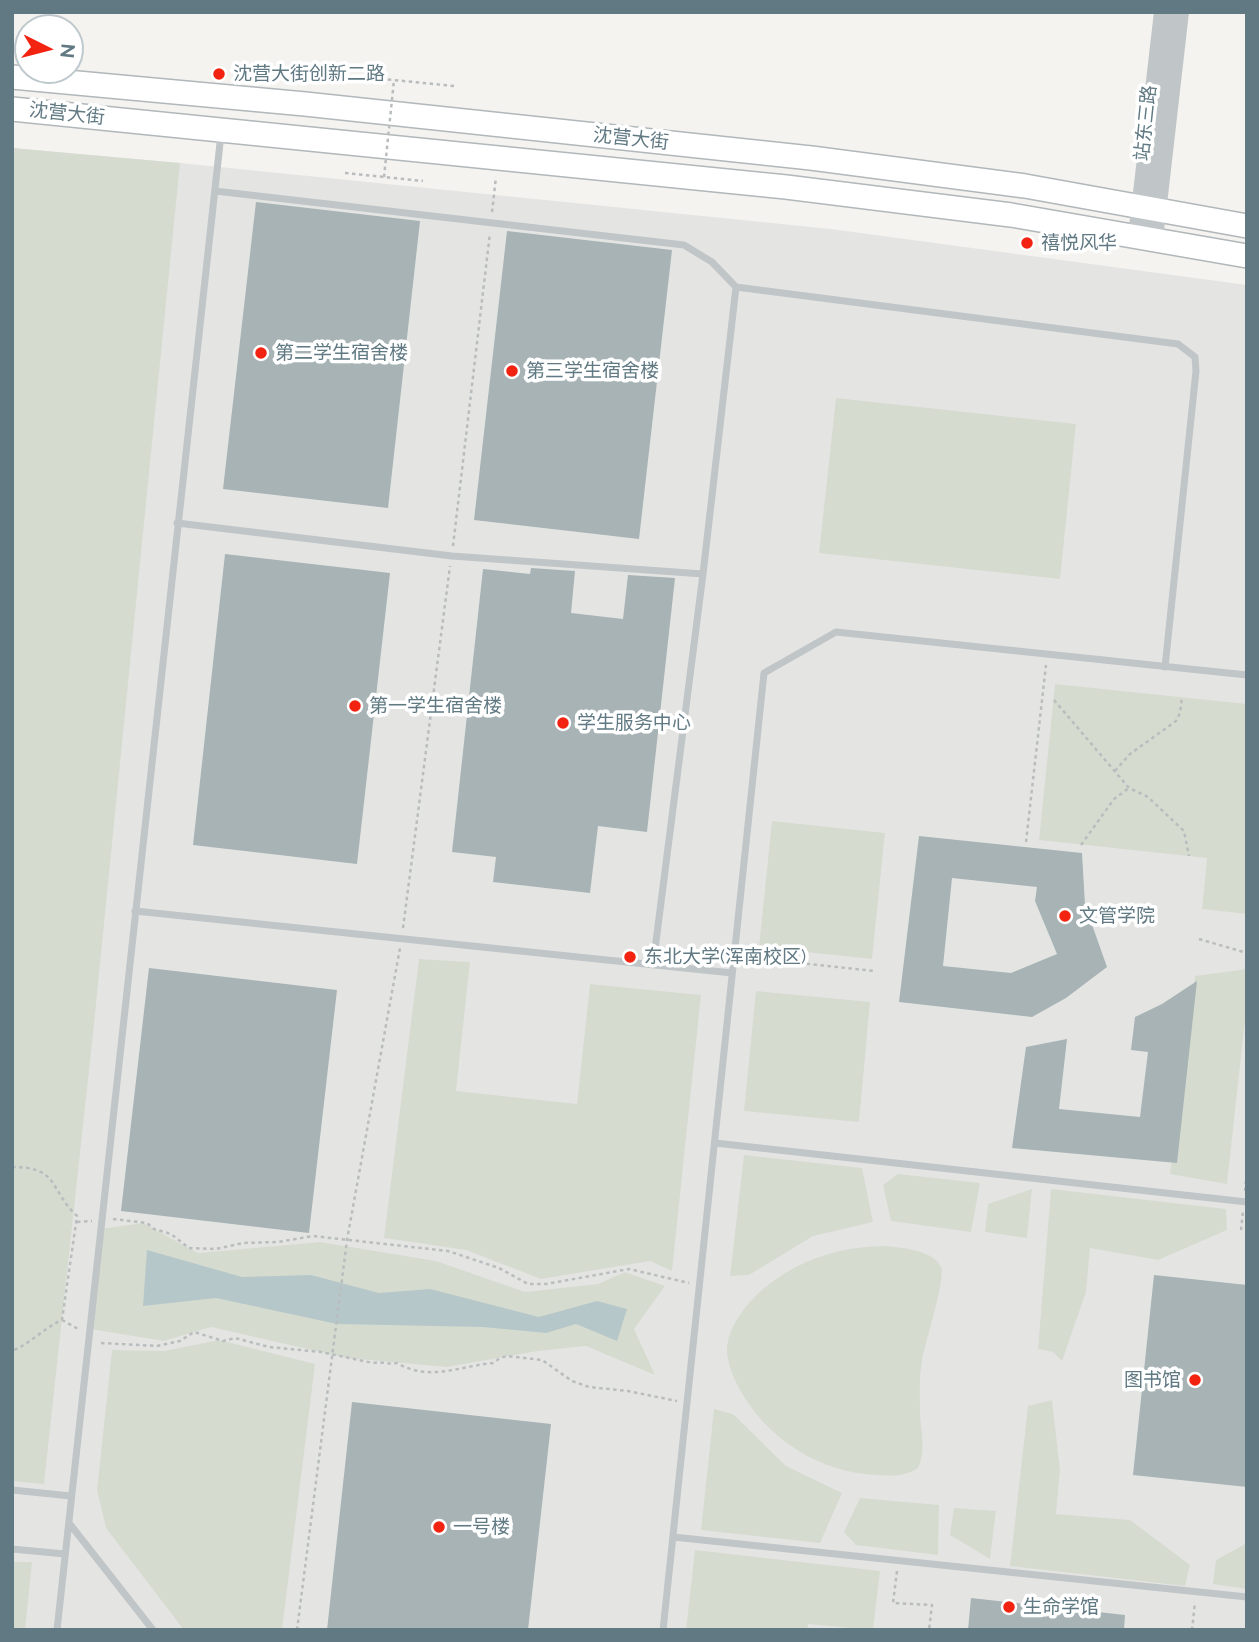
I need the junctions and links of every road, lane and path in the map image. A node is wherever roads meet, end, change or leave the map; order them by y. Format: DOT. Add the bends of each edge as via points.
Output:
graph roads {
  1 [pos="1163,12"];
  2 [pos="1180,12"];
  3 [pos="353,76"];
  4 [pos="12,77"];
  5 [pos="394,79"];
  6 [pos="454,86"];
  7 [pos="12,109"];
  8 [pos="221,129"];
  9 [pos="499,158"];
  10 [pos="345,173"];
  11 [pos="384,177"];
  12 [pos="424,181"];
  13 [pos="215,191"];
  14 [pos="1149,207"];
  15 [pos="491,222"];
  16 [pos="1247,226"];
  17 [pos="1145,238"];
  18 [pos="1247,256"];
  19 [pos="736,287"];
  20 [pos="177,523"];
  21 [pos="452,556"];
  22 [pos="703,574"];
  23 [pos="1047,654"];
  24 [pos="1165,667"];
  25 [pos="1247,675"];
  26 [pos="1182,697"];
  27 [pos="1054,700"];
  28 [pos="1115,771"];
  29 [pos="1129,788"];
  30 [pos="1026,842"];
  31 [pos="1081,845"];
  32 [pos="1189,856"];
  33 [pos="135,911"];
  34 [pos="402,939"];
  35 [pos="1199,939"];
  36 [pos="1247,953"];
  37 [pos="734,956"];
  38 [pos="653,965"];
  39 [pos="874,971"];
  40 [pos="732,973"];
  41 [pos="715,1143"];
  42 [pos="12,1167"];
  43 [pos="1247,1202"];
  44 [pos="101,1221"];
  45 [pos="77,1222"];
  46 [pos="347,1240"];
  47 [pos="700,1285"];
  48 [pos="62,1320"];
  49 [pos="89,1334"];
  50 [pos="12,1351"];
  51 [pos="333,1354"];
  52 [pos="687,1402"];
  53 [pos="12,1490"];
  54 [pos="71,1496"];
  55 [pos="69,1522"];
  56 [pos="673,1537"];
  57 [pos="12,1549"];
  58 [pos="65,1554"];
  59 [pos="898,1561"];
  60 [pos="1196,1592"];
  61 [pos="1247,1597"];
  62 [pos="57,1630"];
  63 [pos="153,1630"];
  64 [pos="297,1630"];
  65 [pos="663,1630"];
  66 [pos="929,1630"];
  67 [pos="1192,1630"];
  1 -- 14 [label="street, 站东三路"];
  2 -- 14 [label="street, 站东三路"];
  3 -- 5 [label="path"];
  4 -- 14 [label="main road, 沈营大街" via="811,158"];
  5 -- 6 [label="path"];
  5 -- 11 [label="path, bridge"];
  7 -- 8 [label="main road, 沈营大街"];
  8 -- 9 [label="main road, 沈营大街"];
  8 -- 13 [label="lane"];
  9 -- 15 [label="path"];
  9 -- 17 [label="main road, 沈营大街" via="786,187 1011,215"];
  10 -- 11 [label="path"];
  11 -- 12 [label="path"];
  13 -- 15 [label="lane"];
  13 -- 20 [label="lane"];
  14 -- 16 [label="main road, 沈营大街"];
  14 -- 17 [label="street, 站东三路"];
  15 -- 19 [label="lane" via="684,245 712,262"];
  15 -- 21 [label="path"];
  17 -- 18 [label="main road, 沈营大街"];
  19 -- 22 [label="lane"];
  19 -- 24 [label="lane" via="1178,344 1195,357"];
  20 -- 21 [label="lane"];
  20 -- 33 [label="lane"];
  21 -- 22 [label="lane"];
  21 -- 34 [label="path"];
  22 -- 38 [label="lane"];
  23 -- 24 [label="lane"];
  23 -- 30 [label="path"];
  23 -- 37 [label="lane" via="836,632 764,673"];
  24 -- 25 [label="lane"];
  26 -- 28 [label="path" via="1176,721 1130,754"];
  27 -- 28 [label="path"];
  28 -- 29 [label="path"];
  29 -- 31 [label="path" via="1114,799"];
  29 -- 32 [label="path" via="1148,797 1184,831"];
  33 -- 34 [label="lane"];
  33 -- 44 [label="lane"];
  34 -- 38 [label="lane"];
  34 -- 46 [label="path"];
  35 -- 36 [label="path"];
  37 -- 39 [label="path"];
  37 -- 40 [label="lane"];
  38 -- 40 [label="lane"];
  40 -- 41 [label="lane"];
  41 -- 43 [label="lane"];
  41 -- 47 [label="lane"];
  42 -- 45 [label="path" via="47,1174"];
  44 -- 45 [label="path"];
  44 -- 46 [label="path" via="147,1223 189,1248 216,1249 313,1236"];
  44 -- 49 [label="lane"];
  45 -- 48 [label="path"];
  46 -- 47 [label="path" via="454,1252 528,1284 629,1269"];
  46 -- 51 [label="path"];
  47 -- 52 [label="lane"];
  48 -- 49 [label="path"];
  48 -- 50 [label="path"];
  49 -- 51 [label="path" via="103,1344 157,1346 194,1332 223,1341 235,1338"];
  49 -- 54 [label="lane"];
  51 -- 52 [label="path" via="441,1373 507,1356 542,1360 589,1387"];
  51 -- 64 [label="path"];
  52 -- 56 [label="lane"];
  53 -- 54 [label="lane"];
  54 -- 55 [label="lane"];
  55 -- 58 [label="lane"];
  55 -- 63 [label="lane"];
  56 -- 59 [label="lane"];
  56 -- 65 [label="lane"];
  57 -- 58 [label="lane"];
  58 -- 62 [label="lane"];
  59 -- 60 [label="lane"];
  59 -- 66 [label="path" via="893,1604 932,1605"];
  60 -- 61 [label="lane"];
  60 -- 67 [label="path"];
}
